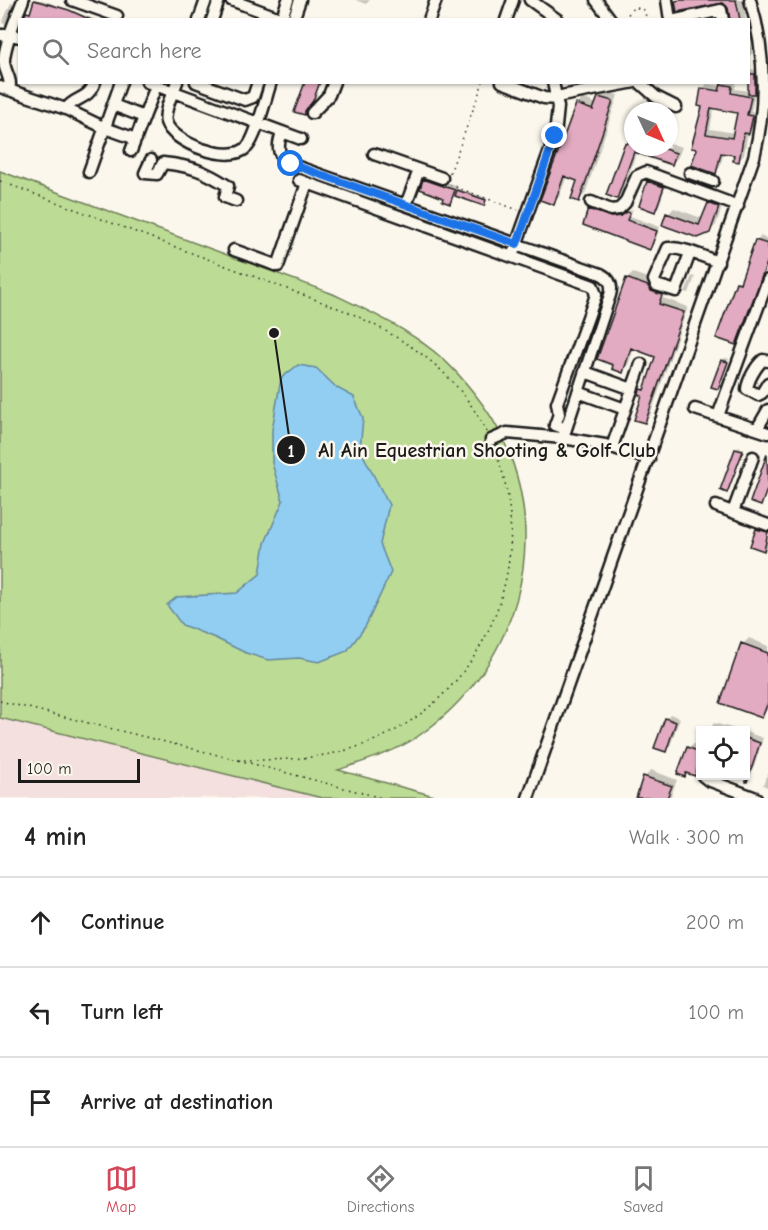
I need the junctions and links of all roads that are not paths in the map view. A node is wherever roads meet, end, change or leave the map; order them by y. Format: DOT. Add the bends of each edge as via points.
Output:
graph roads {
  1 [pos="23,0"];
  2 [pos="72,0"];
  3 [pos="206,0"];
  4 [pos="219,0"];
  5 [pos="231,0"];
  6 [pos="288,0"];
  7 [pos="300,0"];
  8 [pos="436,0"];
  9 [pos="513,0"];
  10 [pos="530,0"];
  11 [pos="596,0"];
  12 [pos="667,0"];
  13 [pos="750,0"];
  14 [pos="117,16"];
  15 [pos="699,17"];
  16 [pos="200,18"];
  17 [pos="213,18"];
  18 [pos="279,18"];
  19 [pos="282,18"];
  20 [pos="294,18"];
  21 [pos="430,18"];
  22 [pos="507,18"];
  23 [pos="555,18"];
  24 [pos="610,18"];
  25 [pos="670,18"];
  26 [pos="723,18"];
  27 [pos="10,36"];
  28 [pos="93,84"];
  29 [pos="120,84"];
  30 [pos="151,84"];
  31 [pos="201,84"];
  32 [pos="257,84"];
  33 [pos="270,84"];
  34 [pos="333,84"];
  35 [pos="512,84"];
  36 [pos="554,84"];
  37 [pos="616,84"];
  38 [pos="640,84"];
  39 [pos="596,86"];
  40 [pos="175,87"];
  41 [pos="527,87"];
  42 [pos="4,89"];
  43 [pos="557,98"];
  44 [pos="666,102"];
  45 [pos="113,105"];
  46 [pos="66,109"];
  47 [pos="312,113"];
  48 [pos="144,117"];
  49 [pos="257,123"];
  50 [pos="105,128"];
  51 [pos="282,132"];
  52 [pos="136,139"];
  53 [pos="301,139"];
  54 [pos="205,149"];
  55 [pos="131,151"];
  56 [pos="374,154"];
  57 [pos="151,160"];
  58 [pos="198,169"];
  59 [pos="419,170"];
  60 [pos="89,172"];
  61 [pos="690,173"];
  62 [pos="442,178"];
  63 [pos="698,191"];
  64 [pos="236,201"];
  65 [pos="591,202"];
  66 [pos="406,205"];
  67 [pos="738,206"];
  68 [pos="517,244"];
  69 [pos="234,250"];
  70 [pos="690,253"];
  71 [pos="512,256"];
  72 [pos="718,262"];
  73 [pos="768,280"];
  74 [pos="768,361"];
  75 [pos="641,364"];
  76 [pos="755,371"];
  77 [pos="585,372"];
  78 [pos="768,380"];
  79 [pos="632,389"];
  80 [pos="578,392"];
  81 [pos="625,409"];
  82 [pos="695,409"];
  83 [pos="768,410"];
  84 [pos="718,416"];
  85 [pos="757,429"];
  86 [pos="768,433"];
  87 [pos="564,434"];
  88 [pos="490,440"];
  89 [pos="612,447"];
  90 [pos="753,457"];
  91 [pos="649,459"];
  92 [pos="716,506"];
  93 [pos="733,512"];
  94 [pos="768,525"];
  95 [pos="708,780"];
  96 [pos="730,794"];
  97 [pos="528,798"];
  98 [pos="756,798"];
  1 -- 27 [label="street"];
  2 -- 14 [label="street"];
  3 -- 16 [label="street"];
  4 -- 17 [label="street"];
  5 -- 18 [label="street"];
  6 -- 19 [label="street"];
  7 -- 20 [label="street"];
  8 -- 21 [label="street"];
  9 -- 22 [label="street"];
  10 -- 23 [label="street"];
  11 -- 24 [label="street"];
  12 -- 25 [label="street"];
  13 -- 67 [label="street" via="761,48 764,102 754,157"];
  15 -- 26 [label="street" via="721,10"];
  27 -- 42 [label="street" via="3,62 11,81"];
  28 -- 46 [label="street" via="87,95 71,102"];
  29 -- 45 [label="street"];
  30 -- 40 [label="street"];
  30 -- 48 [label="street"];
  31 -- 32 [label="street" via="245,100 253,96"];
  33 -- 49 [label="street"];
  34 -- 47 [label="street" via="329,95"];
  35 -- 41 [label="street"];
  36 -- 43 [label="street"];
  37 -- 39 [label="street"];
  38 -- 44 [label="street"];
  39 -- 43 [label="street"];
  40 -- 49 [label="street"];
  40 -- 54 [label="street" via="165,118 169,129"];
  41 -- 43 [label="street" via="544,98"];
  42 -- 46 [label="street"];
  43 -- 68 [label="street" via="555,136"];
  45 -- 48 [label="street"];
  45 -- 50 [label="street"];
  46 -- 50 [label="street"];
  48 -- 52 [label="street"];
  49 -- 51 [label="street"];
  49 -- 54 [label="street" via="250,143 242,151"];
  50 -- 52 [label="street"];
  50 -- 60 [label="street"];
  51 -- 53 [label="street"];
  51 -- 66 [label="street" via="278,148 287,163"];
  52 -- 55 [label="street"];
  54 -- 58 [label="street"];
  56 -- 59 [label="street"];
  57 -- 58 [label="street" via="145,173 157,174 164,163"];
  58 -- 64 [label="street" via="228,186 225,197"];
  59 -- 62 [label="street"];
  59 -- 66 [label="street"];
  61 -- 63 [label="street" via="708,179"];
  63 -- 65 [label="street" via="644,172 637,176 621,208 612,210"];
  63 -- 67 [label="street"];
  66 -- 68 [label="street"];
  67 -- 72 [label="street"];
  68 -- 71 [label="street"];
  68 -- 77 [label="street" via="609,280 612,290"];
  69 -- 71 [label="street" via="278,266 303,182"];
  70 -- 72 [label="street"];
  71 -- 87 [label="street" via="591,284 596,290 557,403 555,425"];
  72 -- 91 [label="street"];
  73 -- 84 [label="street"];
  74 -- 76 [label="street" via="760,362"];
  75 -- 79 [label="street"];
  76 -- 78 [label="street"];
  76 -- 78 [label="street" via="747,384 749,391 760,394"];
  77 -- 79 [label="street"];
  77 -- 80 [label="street"];
  79 -- 81 [label="street"];
  80 -- 81 [label="street"];
  80 -- 87 [label="street"];
  81 -- 89 [label="street"];
  82 -- 84 [label="street"];
  83 -- 85 [label="street"];
  84 -- 85 [label="street"];
  85 -- 86 [label="street"];
  87 -- 88 [label="street" via="507,433"];
  87 -- 89 [label="street"];
  89 -- 91 [label="street"];
  90 -- 93 [label="street"];
  91 -- 97 [label="street"];
  92 -- 93 [label="street"];
  93 -- 94 [label="street"];
  95 -- 96 [label="street"];
  96 -- 98 [label="street"];
}
